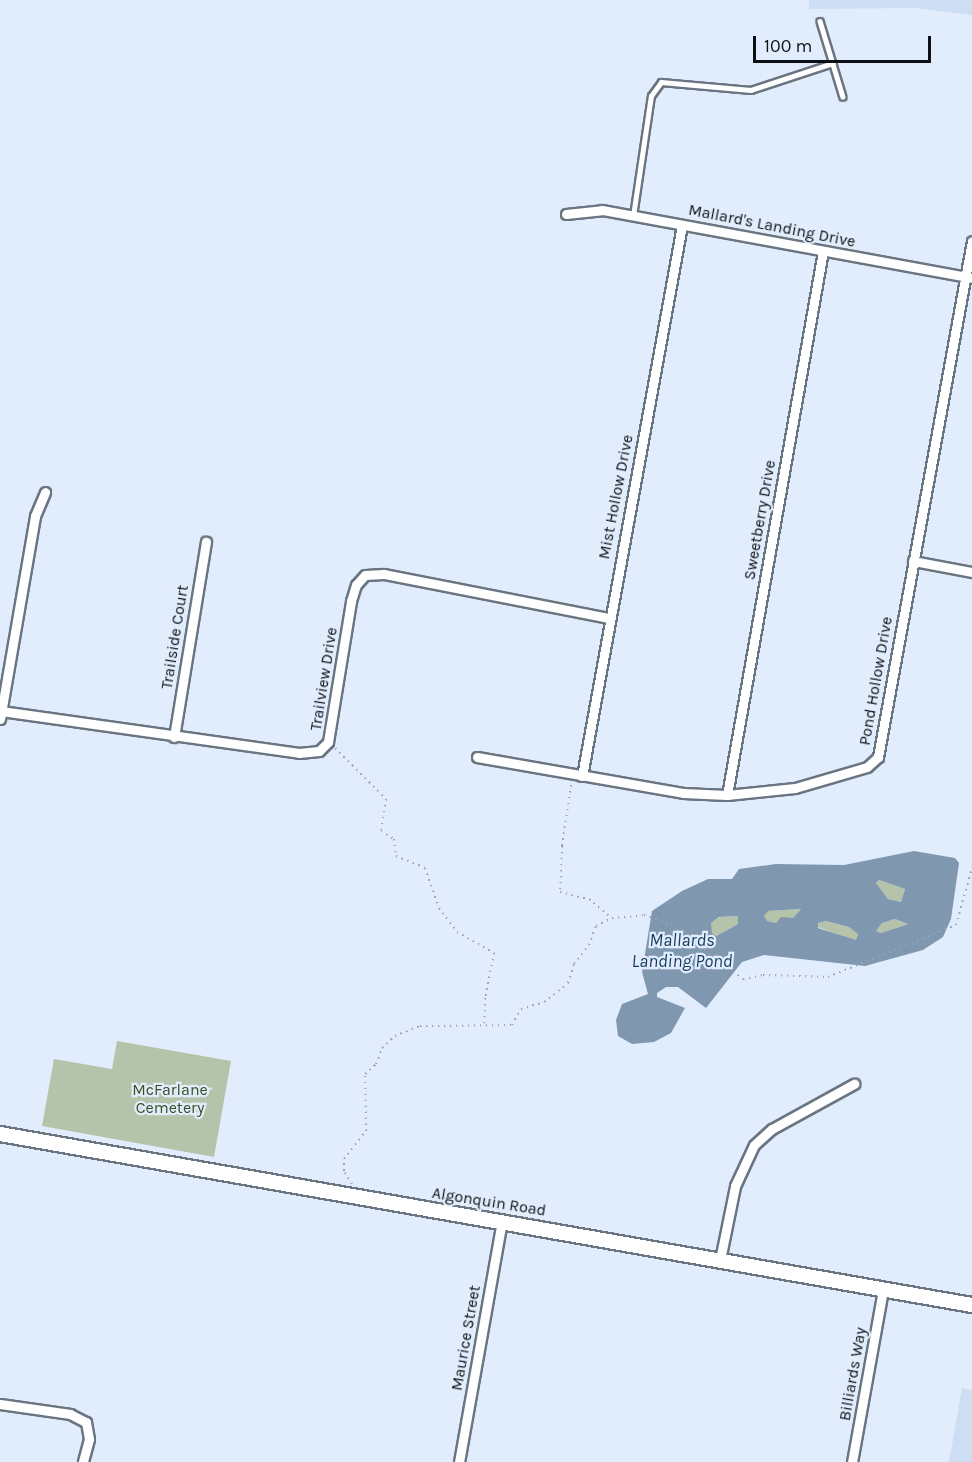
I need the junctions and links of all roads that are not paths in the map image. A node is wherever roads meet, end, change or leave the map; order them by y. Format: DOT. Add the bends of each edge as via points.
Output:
graph roads {
  1 [pos="820,21"];
  2 [pos="833,63"];
  3 [pos="843,97"];
  4 [pos="566,214"];
  5 [pos="633,216"];
  6 [pos="682,225"];
  7 [pos="972,241"];
  8 [pos="823,251"];
  9 [pos="968,277"];
  10 [pos="45,492"];
  11 [pos="206,542"];
  12 [pos="913,561"];
  13 [pos="972,572"];
  14 [pos="609,618"];
  15 [pos="1,715"];
  16 [pos="174,737"];
  17 [pos="477,757"];
  18 [pos="577,775"];
  19 [pos="727,795"];
  20 [pos="854,1084"];
  21 [pos="0,1134"];
  22 [pos="502,1220"];
  23 [pos="720,1260"];
  24 [pos="883,1290"];
  25 [pos="972,1305"];
  26 [pos="0,1404"];
  27 [pos="83,1462"];
  28 [pos="459,1462"];
  29 [pos="852,1462"];
  1 -- 2 [label="lane"];
  2 -- 3 [label="lane"];
  2 -- 5 [label="lane" via="751,90 661,82 651,96"];
  4 -- 5 [label="street, Mallard's Landing Drive" via="602,210"];
  5 -- 6 [label="street, Mallard's Landing Drive"];
  6 -- 8 [label="street, Mallard's Landing Drive"];
  6 -- 14 [label="street, Mist Hollow Drive"];
  7 -- 9 [label="street, Pond Hollow Drive"];
  8 -- 9 [label="street, Mallard's Landing Drive"];
  8 -- 19 [label="street, Sweetberry Drive"];
  9 -- 12 [label="street, Pond Hollow Drive"];
  10 -- 15 [label="street" via="35,516"];
  11 -- 16 [label="street, Trailside Court"];
  12 -- 13 [label="street"];
  12 -- 19 [label="street, Pond Hollow Drive" via="878,757 867,767 795,788"];
  14 -- 16 [label="street, Trailview Drive" via="384,574 365,575 356,585 351,601 328,742 319,751 299,753"];
  14 -- 18 [label="street, Mist Hollow Drive"];
  15 -- 16 [label="street, Trailview Drive"];
  17 -- 18 [label="street, Pond Hollow Drive"];
  18 -- 19 [label="street, Pond Hollow Drive" via="683,794"];
  20 -- 23 [label="street" via="772,1129 753,1145 735,1186"];
  21 -- 22 [label="street, Algonquin Road"];
  22 -- 23 [label="street, Algonquin Road"];
  22 -- 28 [label="street, Maurice Street"];
  23 -- 24 [label="street, Algonquin Road"];
  24 -- 25 [label="street, Algonquin Road"];
  24 -- 29 [label="street, Billiards Way"];
  26 -- 27 [label="street" via="70,1414 86,1422 89,1439"];
}
